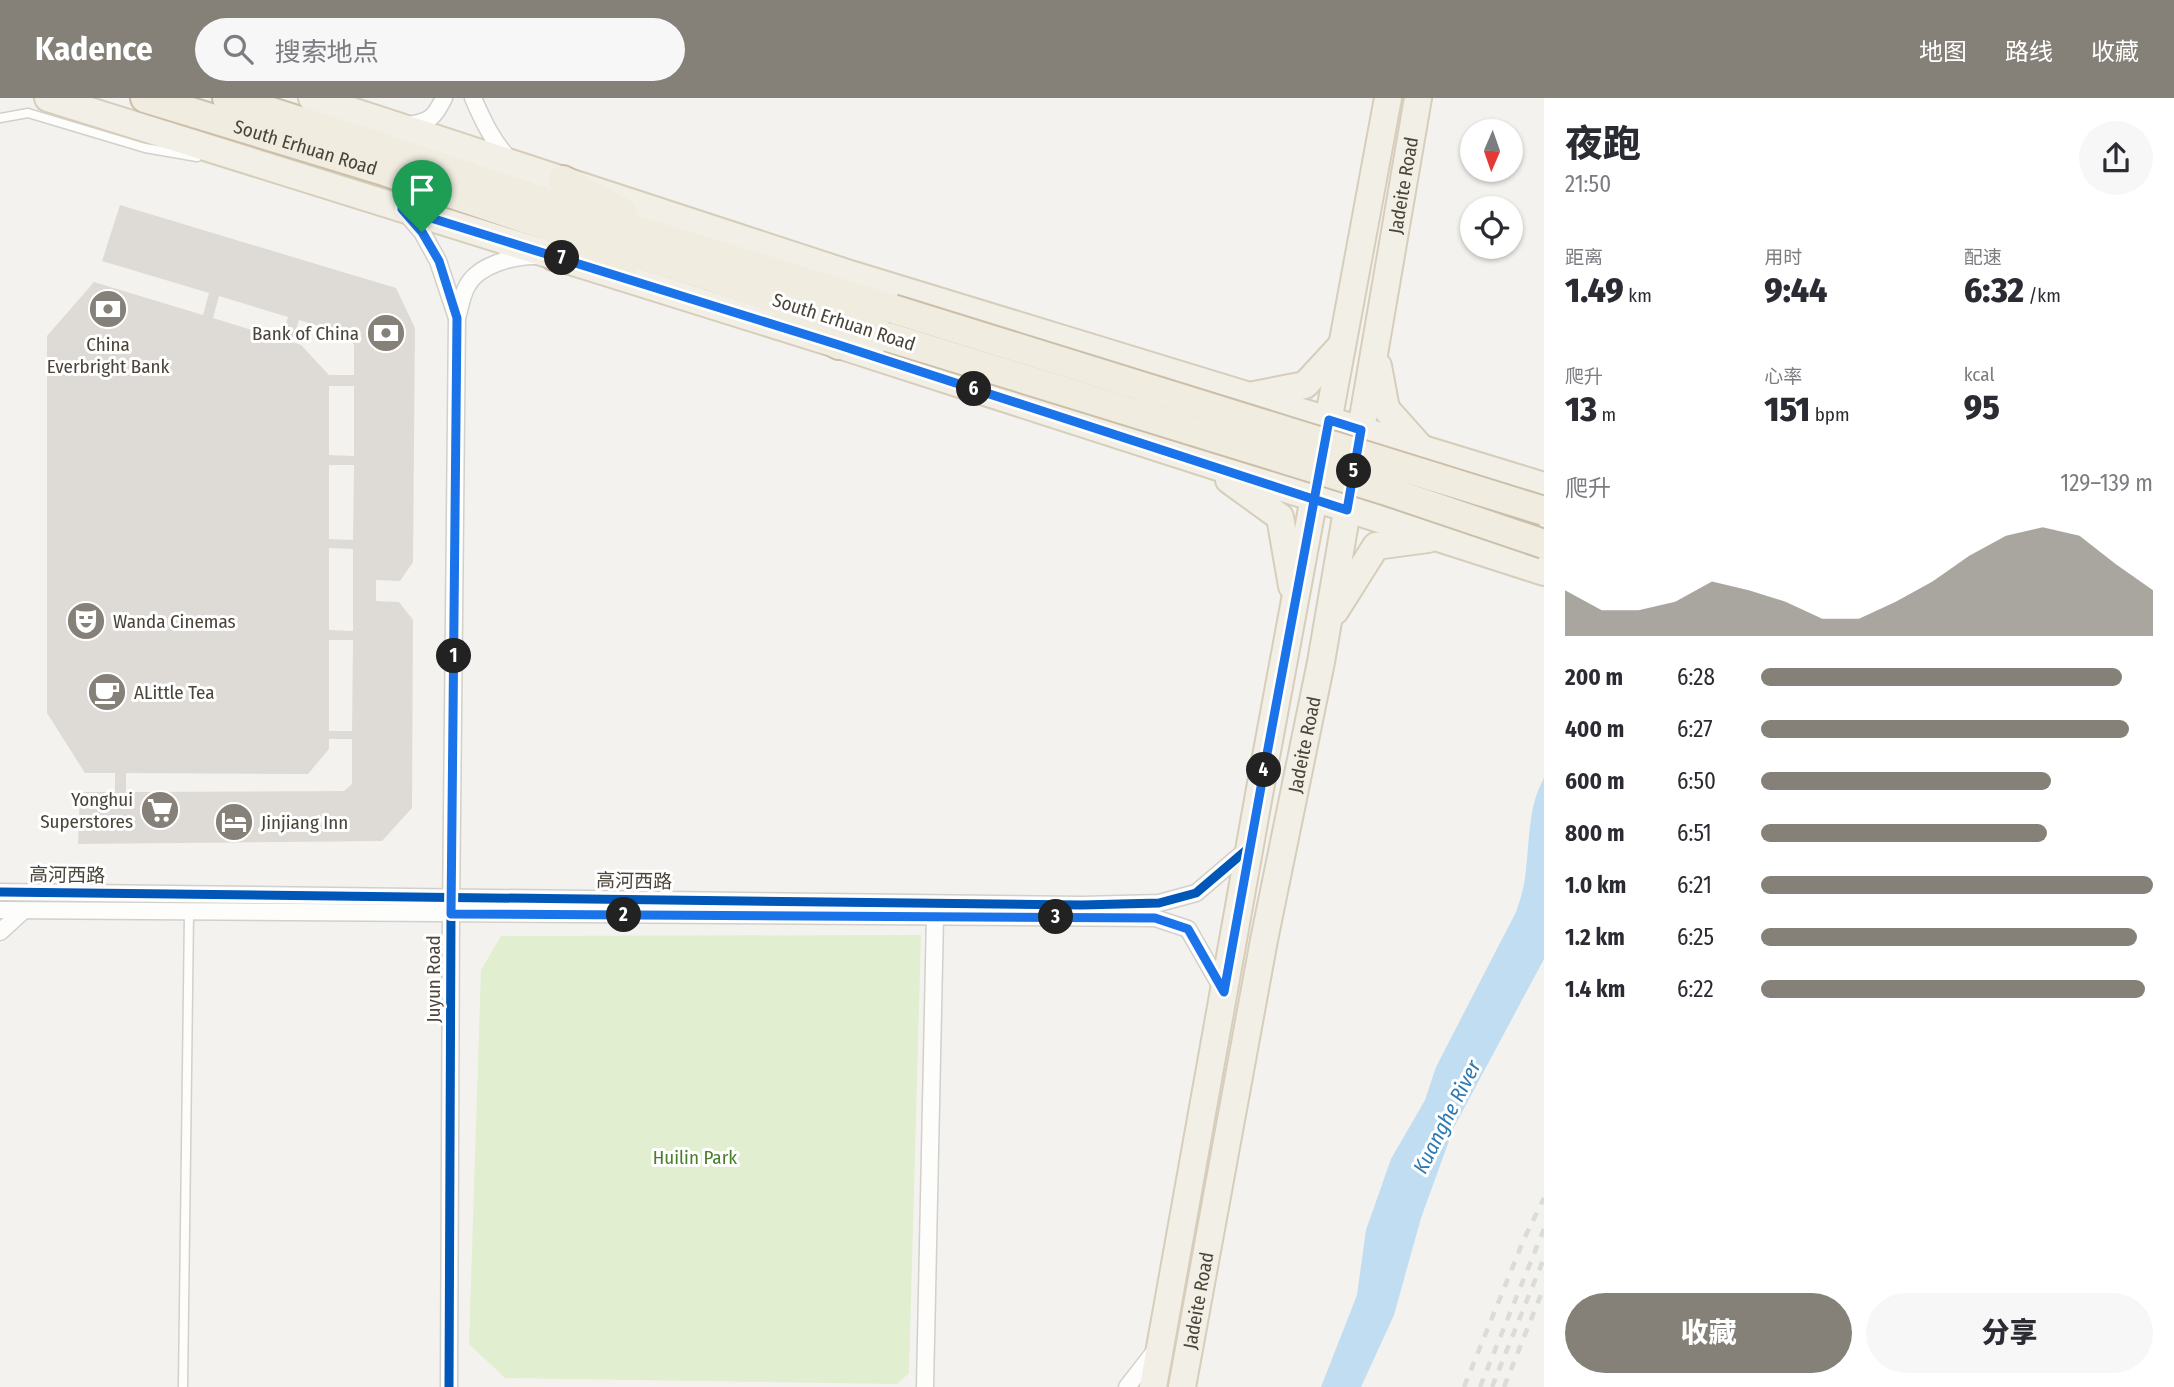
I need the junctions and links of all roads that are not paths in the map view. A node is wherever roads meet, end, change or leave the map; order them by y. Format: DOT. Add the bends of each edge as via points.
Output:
graph roads {
  1 [pos="145,98"];
  2 [pos="227,98"];
  3 [pos="312,98"];
  4 [pos="444,98"];
  5 [pos="473,98"];
  6 [pos="1388,98"];
  7 [pos="1418,98"];
  8 [pos="54,99"];
  9 [pos="0,118"];
  10 [pos="413,123"];
  11 [pos="505,152"];
  12 [pos="282,172"];
  13 [pos="561,173"];
  14 [pos="402,209"];
  15 [pos="554,256"];
  16 [pos="695,260"];
  17 [pos="847,273"];
  18 [pos="457,318"];
  19 [pos="839,345"];
  20 [pos="1342,345"];
  21 [pos="1375,347"];
  22 [pos="1248,396"];
  23 [pos="1329,420"];
  24 [pos="1361,430"];
  25 [pos="1421,448"];
  26 [pos="1207,465"];
  27 [pos="1544,486"];
  28 [pos="1314,499"];
  29 [pos="1347,510"];
  30 [pos="1544,511"];
  31 [pos="1436,537"];
  32 [pos="1544,544"];
  33 [pos="1544,572"];
  34 [pos="1295,601"];
  35 [pos="1328,622"];
  36 [pos="1250,847"];
  37 [pos="3,889"];
  38 [pos="451,897"];
  39 [pos="0,910"];
  40 [pos="23,911"];
  41 [pos="189,912"];
  42 [pos="451,914"];
  43 [pos="935,916"];
  44 [pos="0,932"];
  45 [pos="1224,992"];
  46 [pos="1160,1343"];
  47 [pos="183,1387"];
  48 [pos="449,1387"];
  49 [pos="925,1387"];
  50 [pos="1127,1387"];
  51 [pos="1153,1387"];
  52 [pos="1182,1387"];
  1 -- 16 [label="highway, South Erhuan Road"];
  2 -- 16 [label="highway, South Erhuan Road" via="533,198"];
  3 -- 10 [label="main road"];
  4 -- 10 [label="street" via="435,116"];
  5 -- 11 [label="street"];
  6 -- 20 [label="main road, Jadeite Road"];
  7 -- 21 [label="main road, Jadeite Road"];
  8 -- 12 [label="main road"];
  9 -- 12 [label="lane" via="28,113 145,148"];
  10 -- 11 [label="main road"];
  11 -- 13 [label="main road"];
  12 -- 14 [label="main road"];
  13 -- 16 [label="highway"];
  13 -- 17 [label="main road"];
  14 -- 15 [label="main road"];
  14 -- 18 [label="street" via="439,261"];
  15 -- 16 [label="highway"];
  15 -- 18 [label="street" via="518,256 480,270 467,285"];
  15 -- 19 [label="main road"];
  16 -- 17 [label="highway"];
  16 -- 19 [label="highway"];
  16 -- 30 [label="highway, South Erhuan Road, bridge" via="893,309"];
  16 -- 32 [label="highway, South Erhuan Road, bridge" via="888,337"];
  17 -- 22 [label="main road"];
  18 -- 38 [label="street, Juyun Road"];
  19 -- 26 [label="main road"];
  20 -- 22 [label="main road" via="1305,385"];
  20 -- 23 [label="main road, Jadeite Road"];
  21 -- 24 [label="main road, Jadeite Road"];
  21 -- 25 [label="main road" via="1386,409"];
  22 -- 23 [label="main road"];
  23 -- 24 [label="main road"];
  23 -- 28 [label="main road, Jadeite Road"];
  24 -- 25 [label="main road"];
  24 -- 29 [label="main road, Jadeite Road"];
  25 -- 27 [label="main road"];
  26 -- 28 [label="main road"];
  26 -- 34 [label="main road" via="1280,517"];
  28 -- 29 [label="main road"];
  28 -- 34 [label="main road, Jadeite Road"];
  29 -- 31 [label="main road"];
  29 -- 35 [label="main road, Jadeite Road"];
  31 -- 33 [label="main road"];
  31 -- 35 [label="main road" via="1376,546"];
  34 -- 36 [label="main road, Jadeite Road"];
  35 -- 52 [label="main road, Jadeite Road"];
  36 -- 38 [label="street, 高河西路" via="1196,893 1159,903"];
  36 -- 45 [label="main road, Jadeite Road"];
  37 -- 38 [label="street, 高河西路"];
  38 -- 42 [label="street, Juyun Road"];
  39 -- 40 [label="street, 高河西路"];
  40 -- 41 [label="street, 高河西路"];
  40 -- 44 [label="street"];
  41 -- 42 [label="street, 高河西路"];
  41 -- 47 [label="lane"];
  42 -- 43 [label="street, 高河西路"];
  42 -- 48 [label="street, Juyun Road"];
  43 -- 45 [label="street, 高河西路" via="1155,918 1188,929"];
  43 -- 49 [label="street"];
  45 -- 46 [label="main road, Jadeite Road"];
  46 -- 50 [label="street"];
  46 -- 51 [label="main road, Jadeite Road"];
}
